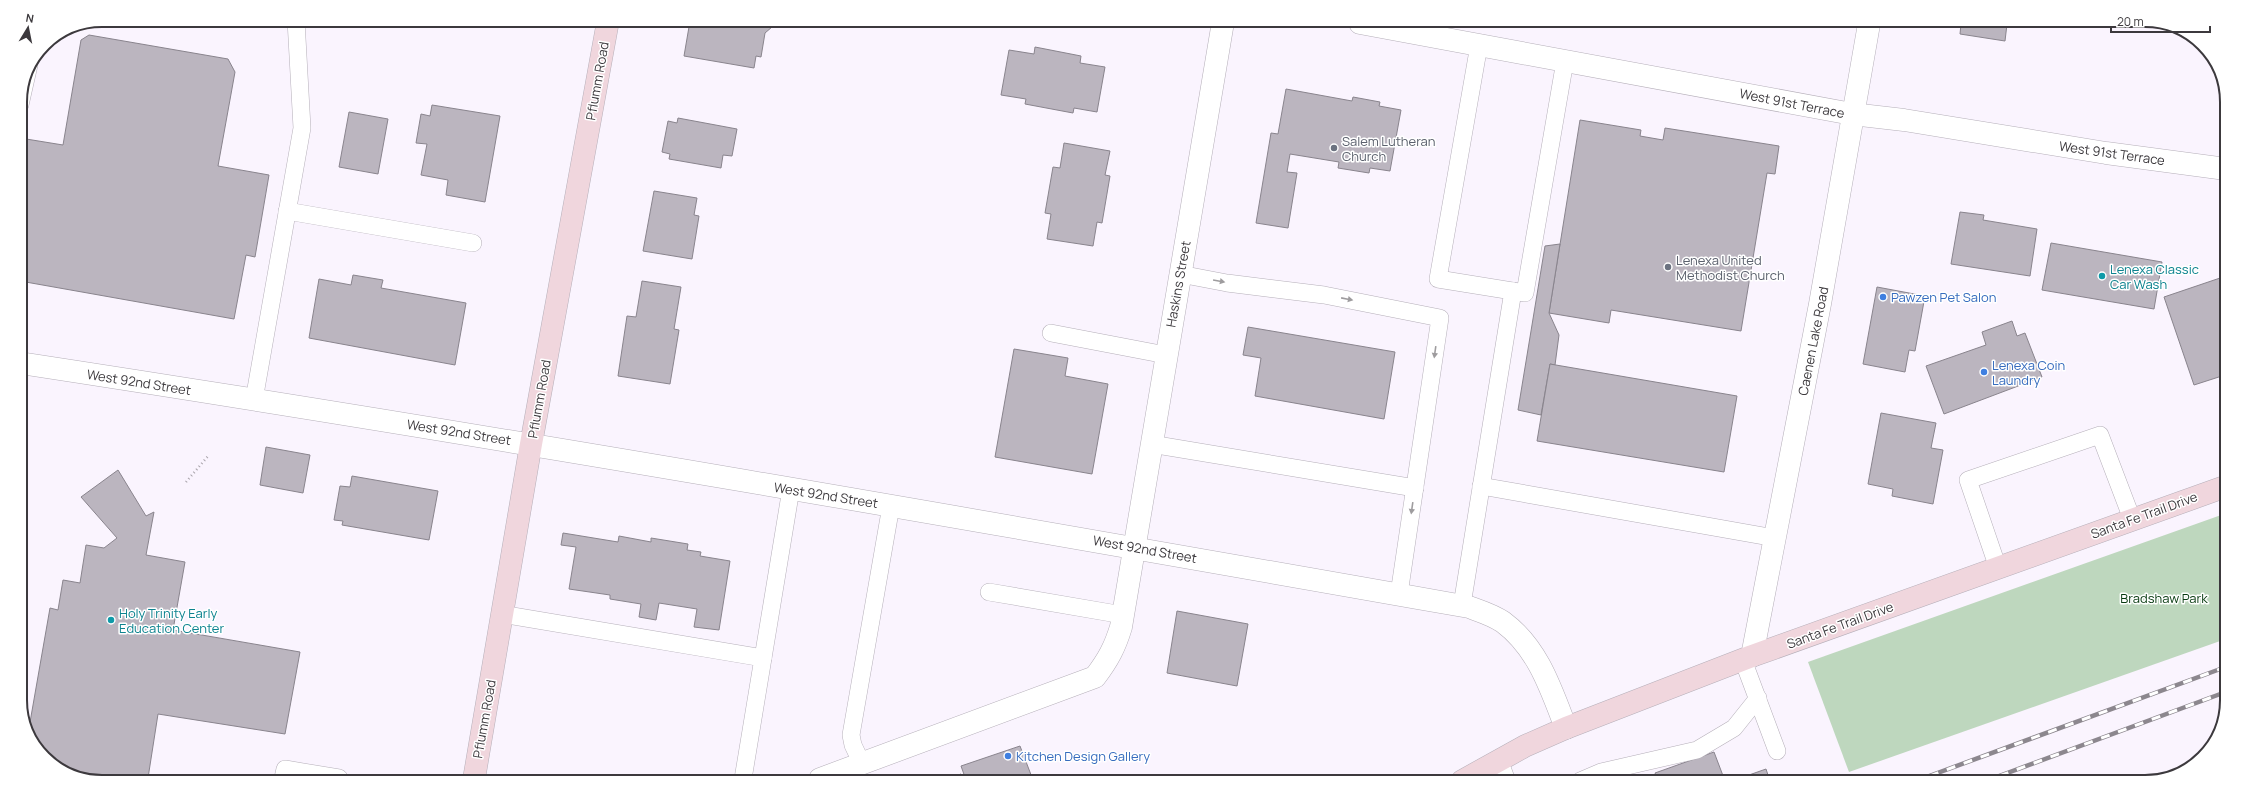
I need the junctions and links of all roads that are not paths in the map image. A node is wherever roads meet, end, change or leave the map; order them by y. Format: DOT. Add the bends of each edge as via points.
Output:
graph roads {
  1 [pos="296,27"];
  2 [pos="607,27"];
  3 [pos="1222,27"];
  4 [pos="1382,27"];
  5 [pos="1868,27"];
  6 [pos="1479,45"];
  7 [pos="1565,60"];
  8 [pos="1852,114"];
  9 [pos="2220,168"];
  10 [pos="288,211"];
  11 [pos="472,243"];
  12 [pos="1180,274"];
  13 [pos="1513,291"];
  14 [pos="1051,333"];
  15 [pos="1166,355"];
  16 [pos="27,364"];
  17 [pos="254,400"];
  18 [pos="531,444"];
  19 [pos="1151,444"];
  20 [pos="1481,486"];
  21 [pos="1415,488"];
  22 [pos="2220,488"];
  23 [pos="791,489"];
  24 [pos="891,506"];
  25 [pos="2132,519"];
  26 [pos="1775,538"];
  27 [pos="1133,546"];
  28 [pos="1998,568"];
  29 [pos="989,592"];
  30 [pos="1399,594"];
  31 [pos="1462,605"];
  32 [pos="502,614"];
  33 [pos="1123,615"];
  34 [pos="763,658"];
  35 [pos="1748,658"];
  36 [pos="1758,698"];
  37 [pos="1566,728"];
  38 [pos="1777,751"];
  39 [pos="1499,760"];
  40 [pos="862,764"];
  41 [pos="284,775"];
  42 [pos="321,775"];
  43 [pos="475,775"];
  44 [pos="744,775"];
  45 [pos="831,775"];
  46 [pos="1473,775"];
  47 [pos="1505,775"];
  48 [pos="1594,775"];
  1 -- 10 [label="lane" via="302,128"];
  2 -- 18 [label="main road, Pflumm Road"];
  3 -- 12 [label="street, Haskins Street"];
  4 -- 6 [label="street, West 91st Terrace"];
  5 -- 8 [label="street, Caenen Lake Road"];
  6 -- 7 [label="street, West 91st Terrace"];
  6 -- 13 [label="lane" via="1438,279"];
  7 -- 8 [label="street, West 91st Terrace"];
  7 -- 13 [label="lane" via="1525,293"];
  8 -- 9 [label="street, West 91st Terrace"];
  8 -- 26 [label="street, Caenen Lake Road" via="1820,304"];
  10 -- 11 [label="lane"];
  10 -- 17 [label="lane"];
  12 -- 15 [label="street, Haskins Street"];
  12 -- 21 [label="lane, one-way" via="1227,283 1324,295 1440,318"];
  13 -- 20 [label="lane"];
  14 -- 15 [label="lane"];
  15 -- 19 [label="street, Haskins Street"];
  16 -- 17 [label="street, West 92nd Street"];
  17 -- 18 [label="street, West 92nd Street"];
  18 -- 23 [label="street, West 92nd Street"];
  18 -- 32 [label="main road, Pflumm Road"];
  19 -- 21 [label="lane"];
  19 -- 27 [label="street, Haskins Street"];
  20 -- 26 [label="lane"];
  20 -- 31 [label="lane"];
  21 -- 30 [label="lane, one-way"];
  22 -- 25 [label="main road, Santa Fe Trail Drive"];
  23 -- 24 [label="street, West 92nd Street"];
  23 -- 34 [label="lane"];
  24 -- 27 [label="street, West 92nd Street"];
  24 -- 40 [label="lane" via="851,735"];
  25 -- 28 [label="main road, Santa Fe Trail Drive"];
  25 -- 28 [label="lane" via="2100,435 1968,480"];
  26 -- 35 [label="street, Caenen Lake Road"];
  27 -- 30 [label="street, West 92nd Street"];
  27 -- 33 [label="street, Haskins Street"];
  28 -- 35 [label="main road, Santa Fe Trail Drive"];
  29 -- 33 [label="lane"];
  30 -- 31 [label="street, West 92nd Street"];
  31 -- 37 [label="street, West 92nd Street" via="1502,621 1525,642 1543,670"];
  32 -- 34 [label="lane"];
  32 -- 43 [label="main road, Pflumm Road"];
  33 -- 40 [label="street, Haskins Street" via="1115,647 1095,677"];
  34 -- 44 [label="lane"];
  35 -- 36 [label="lane"];
  35 -- 37 [label="main road, Santa Fe Trail Drive"];
  36 -- 38 [label="lane"];
  36 -- 48 [label="lane" via="1734,728 1698,750"];
  37 -- 39 [label="main road, Santa Fe Trail Drive"];
  39 -- 46 [label="main road, Santa Fe Trail Drive"];
  39 -- 47 [label="lane"];
  40 -- 45 [label="street, Haskins Street"];
  41 -- 42 [label="lane" via="285,769"];
}
